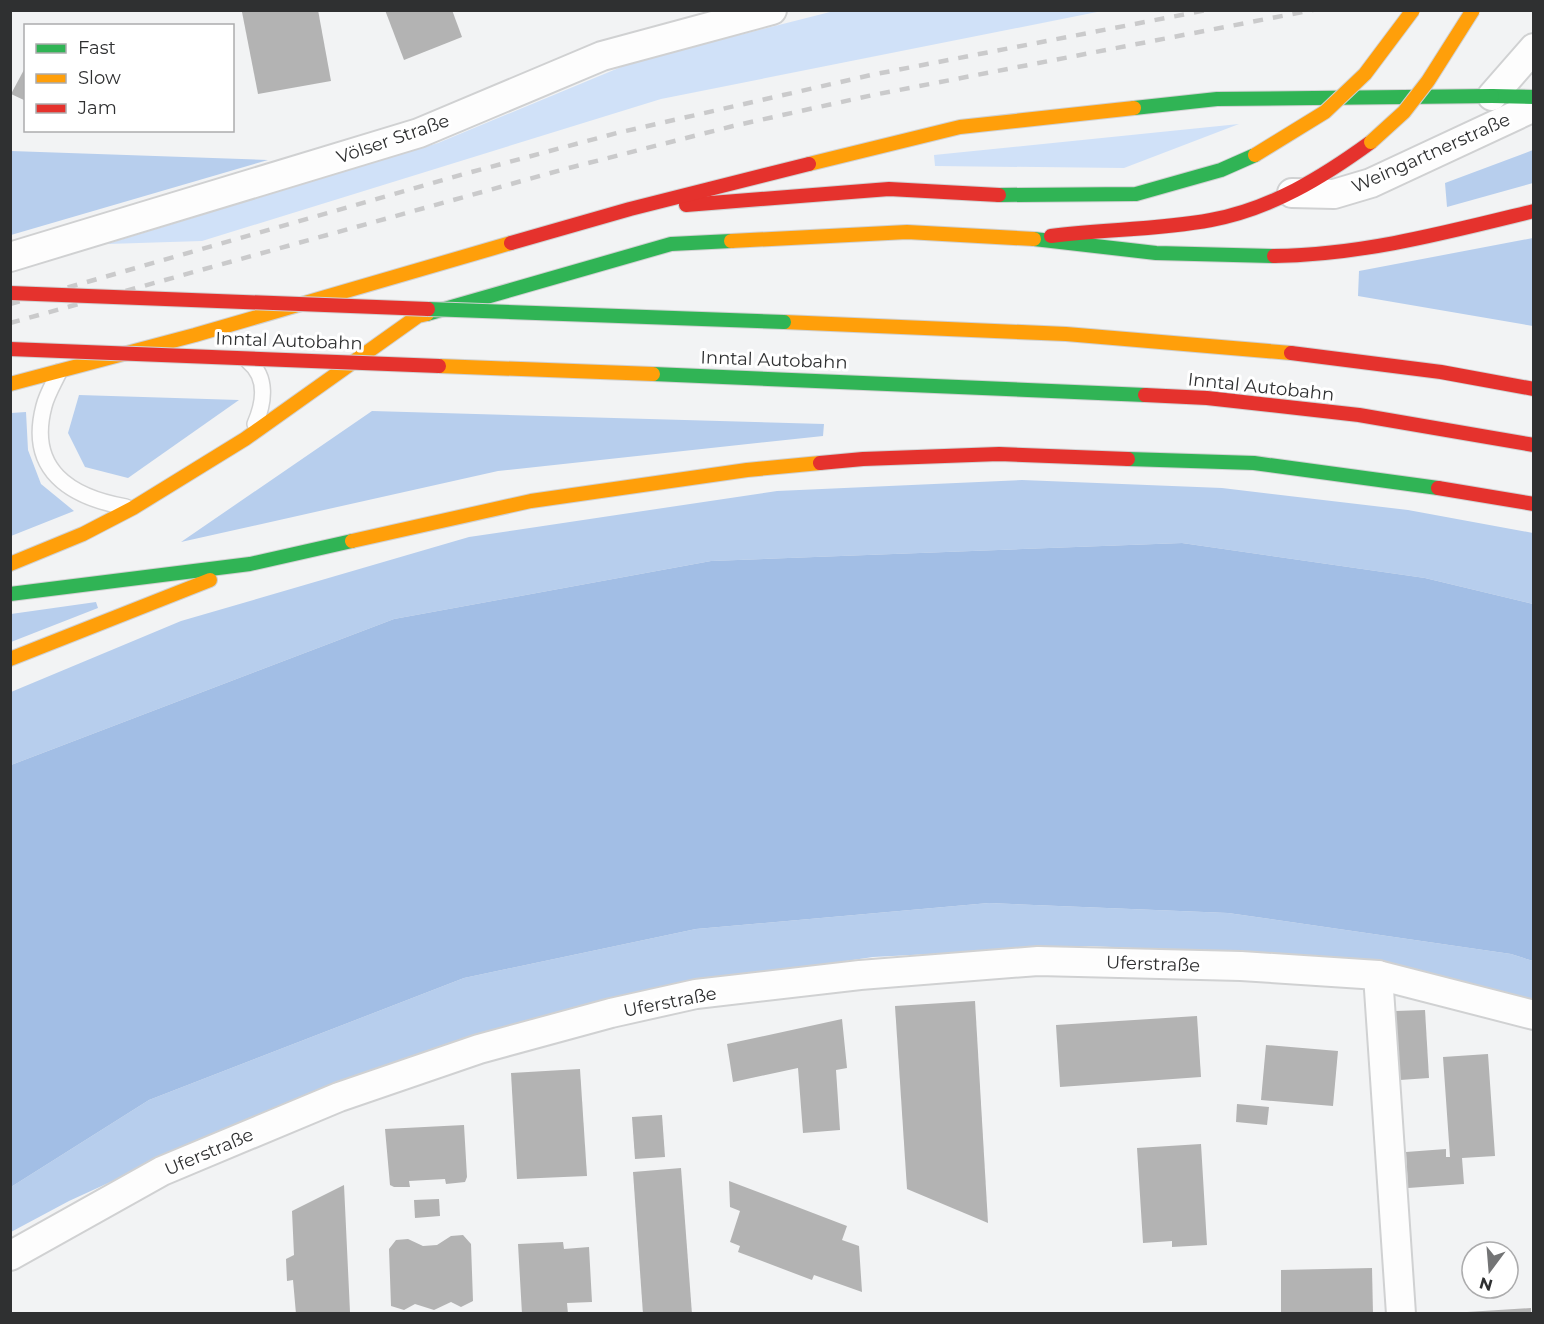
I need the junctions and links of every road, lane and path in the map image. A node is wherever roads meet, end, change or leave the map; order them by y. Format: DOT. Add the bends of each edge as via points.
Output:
graph roads {
  1 [pos="772,10"];
  2 [pos="1413,10"];
  3 [pos="1473,10"];
  4 [pos="1533,48"];
  5 [pos="1492,96"];
  6 [pos="1533,97"];
  7 [pos="1533,107"];
  8 [pos="1292,193"];
  9 [pos="630,209"];
  10 [pos="1533,211"];
  11 [pos="1034,239"];
  12 [pos="10,257"];
  13 [pos="10,293"];
  14 [pos="195,335"];
  15 [pos="10,349"];
  16 [pos="59,372"];
  17 [pos="10,384"];
  18 [pos="1533,389"];
  19 [pos="245,439"];
  20 [pos="1533,445"];
  21 [pos="1533,504"];
  22 [pos="133,508"];
  23 [pos="10,564"];
  24 [pos="250,564"];
  25 [pos="10,594"];
  26 [pos="10,659"];
  27 [pos="1378,975"];
  28 [pos="1533,1015"];
  29 [pos="10,1256"];
  30 [pos="1401,1314"];
  1 -- 12 [label="street, Völser Straße" via="602,56 419,133"];
  2 -- 9 [label="main road, bridge" via="1365,74 1324,112 1255,155 1212,173 1136,194 1018,196 889,189"];
  3 -- 8 [label="main road, bridge" via="1404,112 1339,166"];
  4 -- 5 [label="street, Weingartnerstraße"];
  5 -- 6 [label="main road"];
  5 -- 9 [label="main road" via="1217,99 960,127"];
  7 -- 8 [label="street, Weingartnerstraße" via="1371,183 1334,194"];
  8 -- 11 [label="main road" via="1227,216"];
  9 -- 14 [label="main road"];
  10 -- 11 [label="main road" via="1406,241 1318,253 1157,253"];
  11 -- 19 [label="main road" via="907,232 671,244 418,316"];
  13 -- 18 [label="main road, Inntal Autobahn, bridge" via="997,331 1240,346 1386,363"];
  14 -- 16 [label="main road"];
  14 -- 19 [label="lane" via="238,354 260,375 262,406"];
  15 -- 20 [label="main road, Inntal Autobahn, bridge" via="1207,398 1359,415"];
  16 -- 17 [label="main road"];
  16 -- 22 [label="lane" via="41,425 48,464 57,478 74,490 109,504"];
  19 -- 22 [label="main road"];
  21 -- 24 [label="main road" via="1398,481 1254,463 999,454 862,459 747,470 531,501"];
  22 -- 23 [label="main road"];
  24 -- 25 [label="main road"];
  24 -- 26 [label="main road"];
  27 -- 28 [label="street, Uferstraße"];
  27 -- 29 [label="street, Uferstraße" via="1241,966 1038,961 860,975 696,994 480,1049 339,1097 162,1171"];
  27 -- 30 [label="street"];
}
